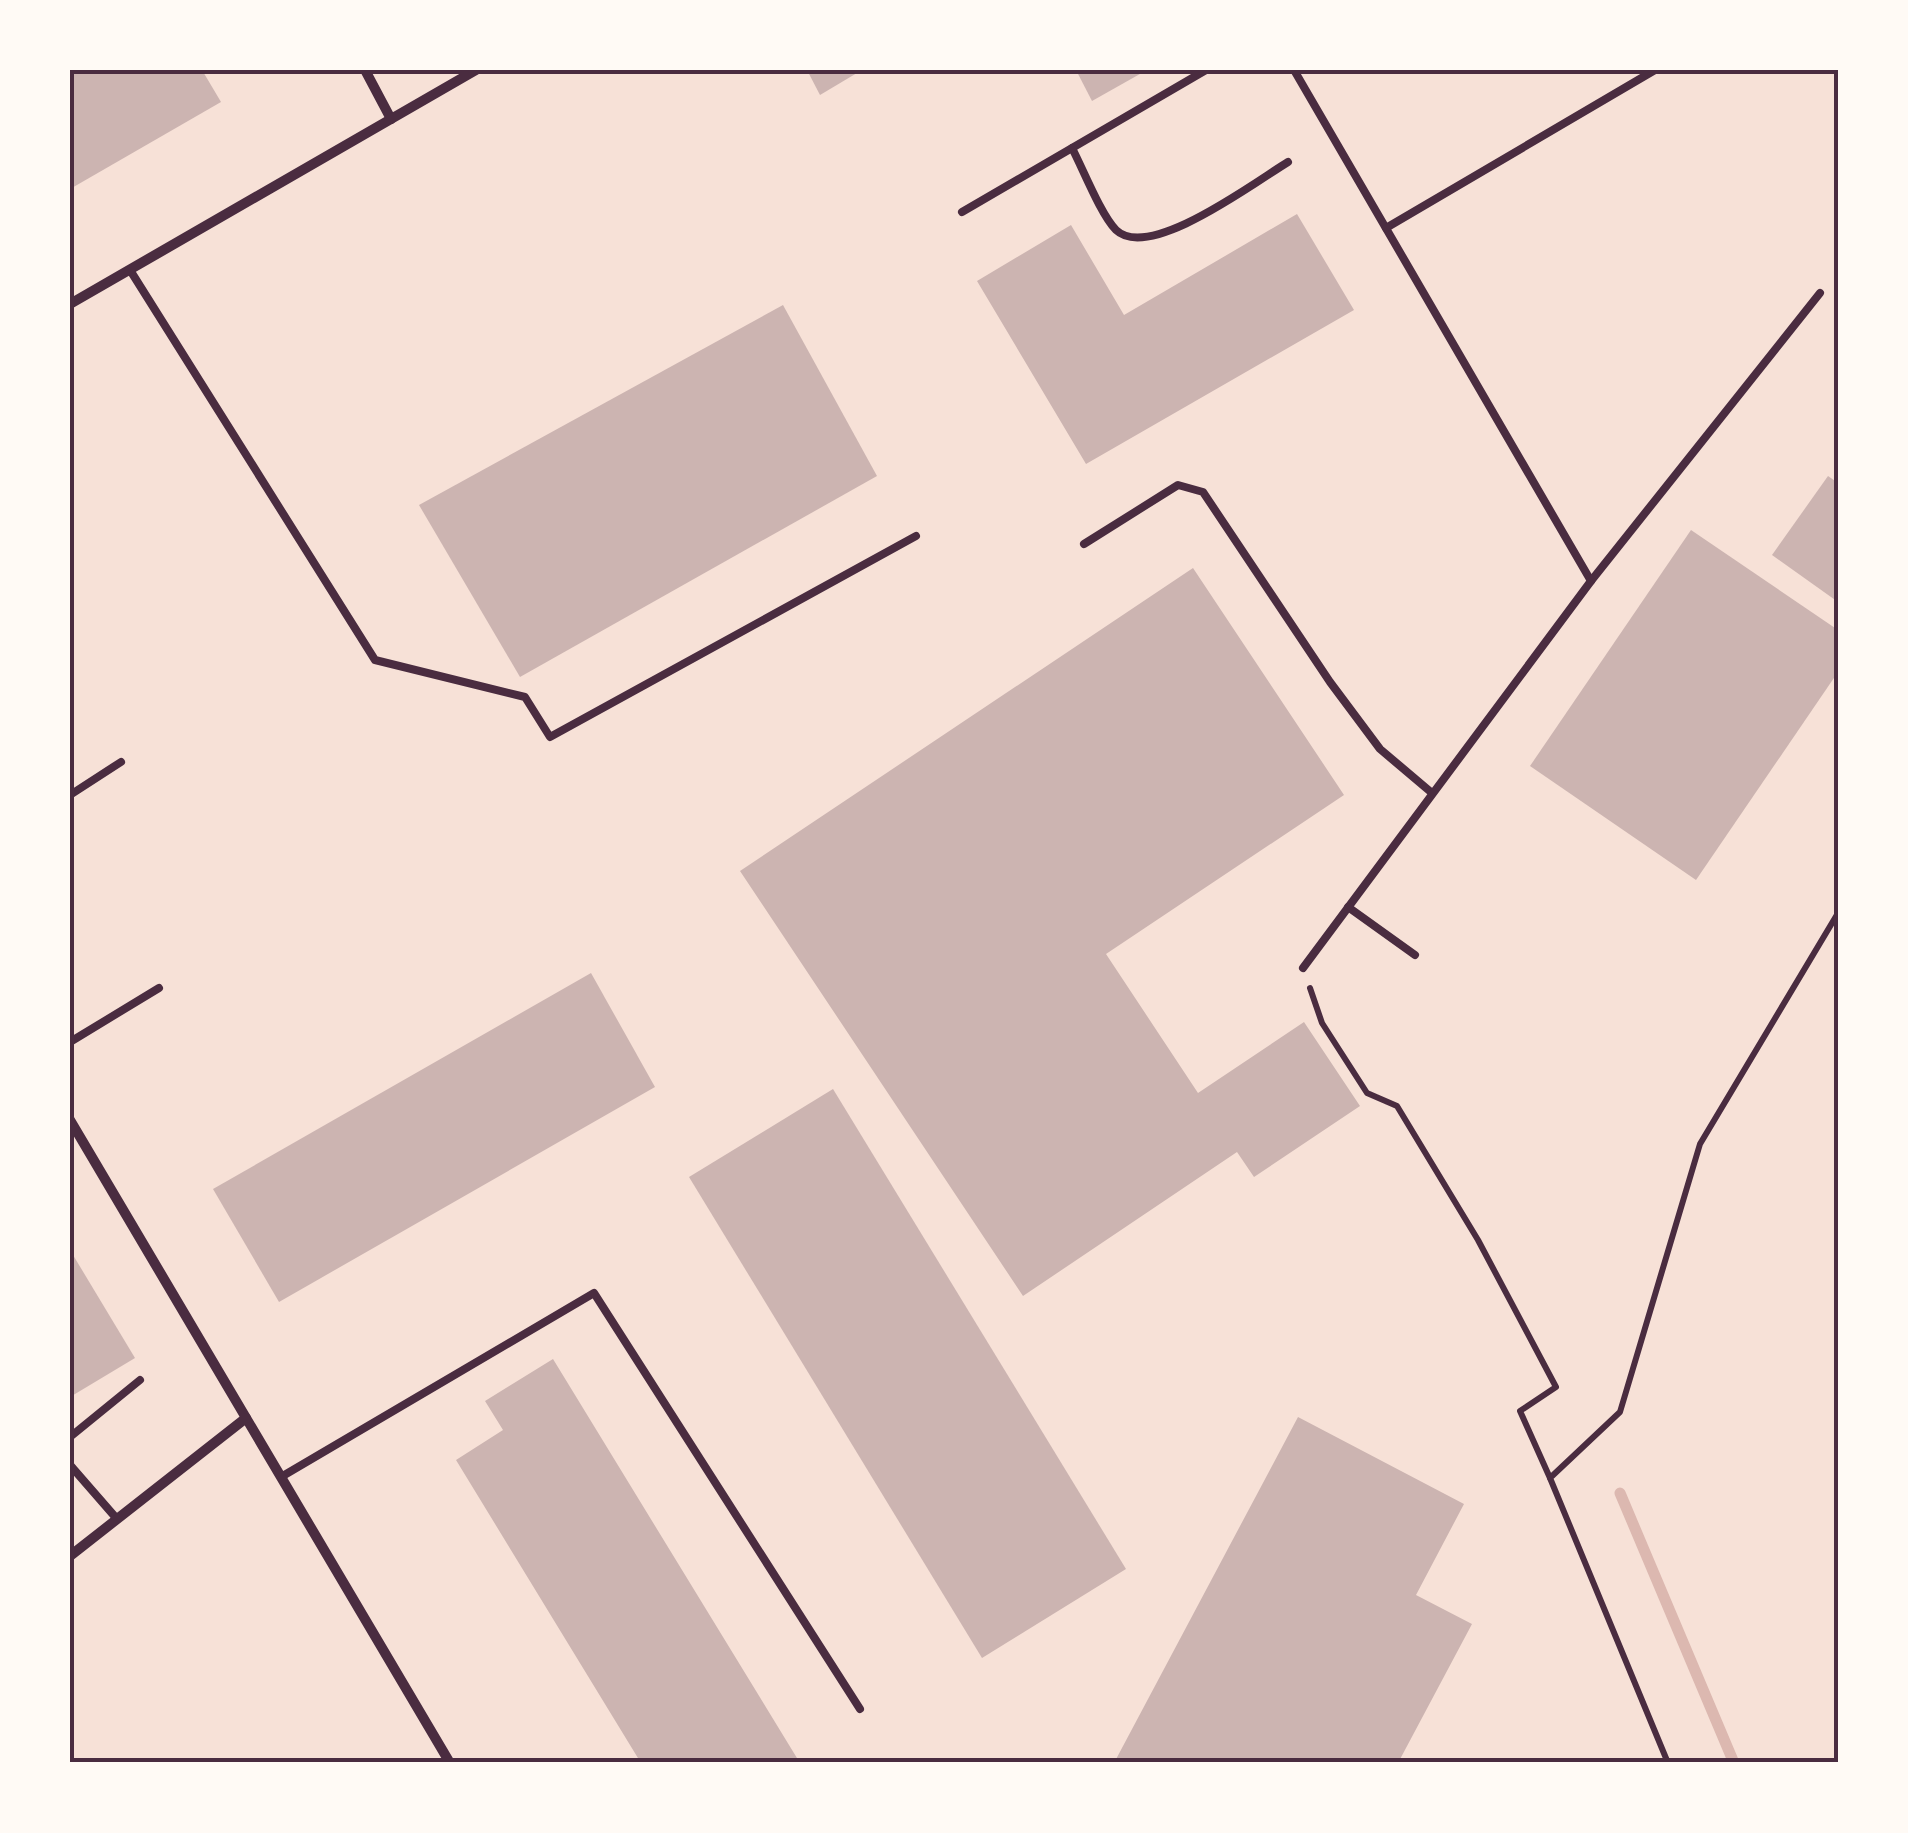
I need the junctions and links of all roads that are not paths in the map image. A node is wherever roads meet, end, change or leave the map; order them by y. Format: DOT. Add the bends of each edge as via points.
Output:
graph roads {
  1 [pos="365,70"];
  2 [pos="476,70"];
  3 [pos="1206,70"];
  4 [pos="1294,70"];
  5 [pos="1655,70"];
  6 [pos="391,119"];
  7 [pos="1072,148"];
  8 [pos="1288,162"];
  9 [pos="962,212"];
  10 [pos="1386,228"];
  11 [pos="130,270"];
  12 [pos="1820,293"];
  13 [pos="70,304"];
  14 [pos="916,536"];
  15 [pos="1084,544"];
  16 [pos="1591,581"];
  17 [pos="122,762"];
  18 [pos="1432,793"];
  19 [pos="70,795"];
  20 [pos="1348,907"];
  21 [pos="1416,956"];
  22 [pos="1302,968"];
  23 [pos="158,988"];
  24 [pos="70,1042"];
  25 [pos="70,1120"];
  26 [pos="140,1380"];
  27 [pos="246,1418"];
  28 [pos="70,1436"];
  29 [pos="70,1465"];
  30 [pos="281,1477"];
  31 [pos="116,1520"];
  32 [pos="70,1556"];
  33 [pos="860,1710"];
  34 [pos="450,1763"];
  1 -- 6 [label="street"];
  2 -- 6 [label="street"];
  3 -- 7 [label="lane"];
  4 -- 10 [label="lane"];
  5 -- 10 [label="lane"];
  6 -- 11 [label="street"];
  7 -- 8 [label="lane" via="1116,230 1136,240 1161,237"];
  7 -- 9 [label="lane"];
  10 -- 16 [label="lane"];
  11 -- 13 [label="street"];
  11 -- 14 [label="lane" via="374,660 526,696 550,737"];
  12 -- 16 [label="lane"];
  15 -- 18 [label="lane" via="1178,485 1203,492 1380,749"];
  16 -- 18 [label="lane"];
  17 -- 19 [label="lane"];
  18 -- 20 [label="lane"];
  20 -- 21 [label="lane"];
  20 -- 22 [label="lane"];
  23 -- 24 [label="lane"];
  25 -- 27 [label="street"];
  26 -- 28 [label="lane"];
  27 -- 30 [label="street"];
  27 -- 31 [label="street"];
  29 -- 31 [label="lane"];
  30 -- 33 [label="lane" via="594,1293"];
  30 -- 34 [label="street"];
  31 -- 32 [label="street"];
}
